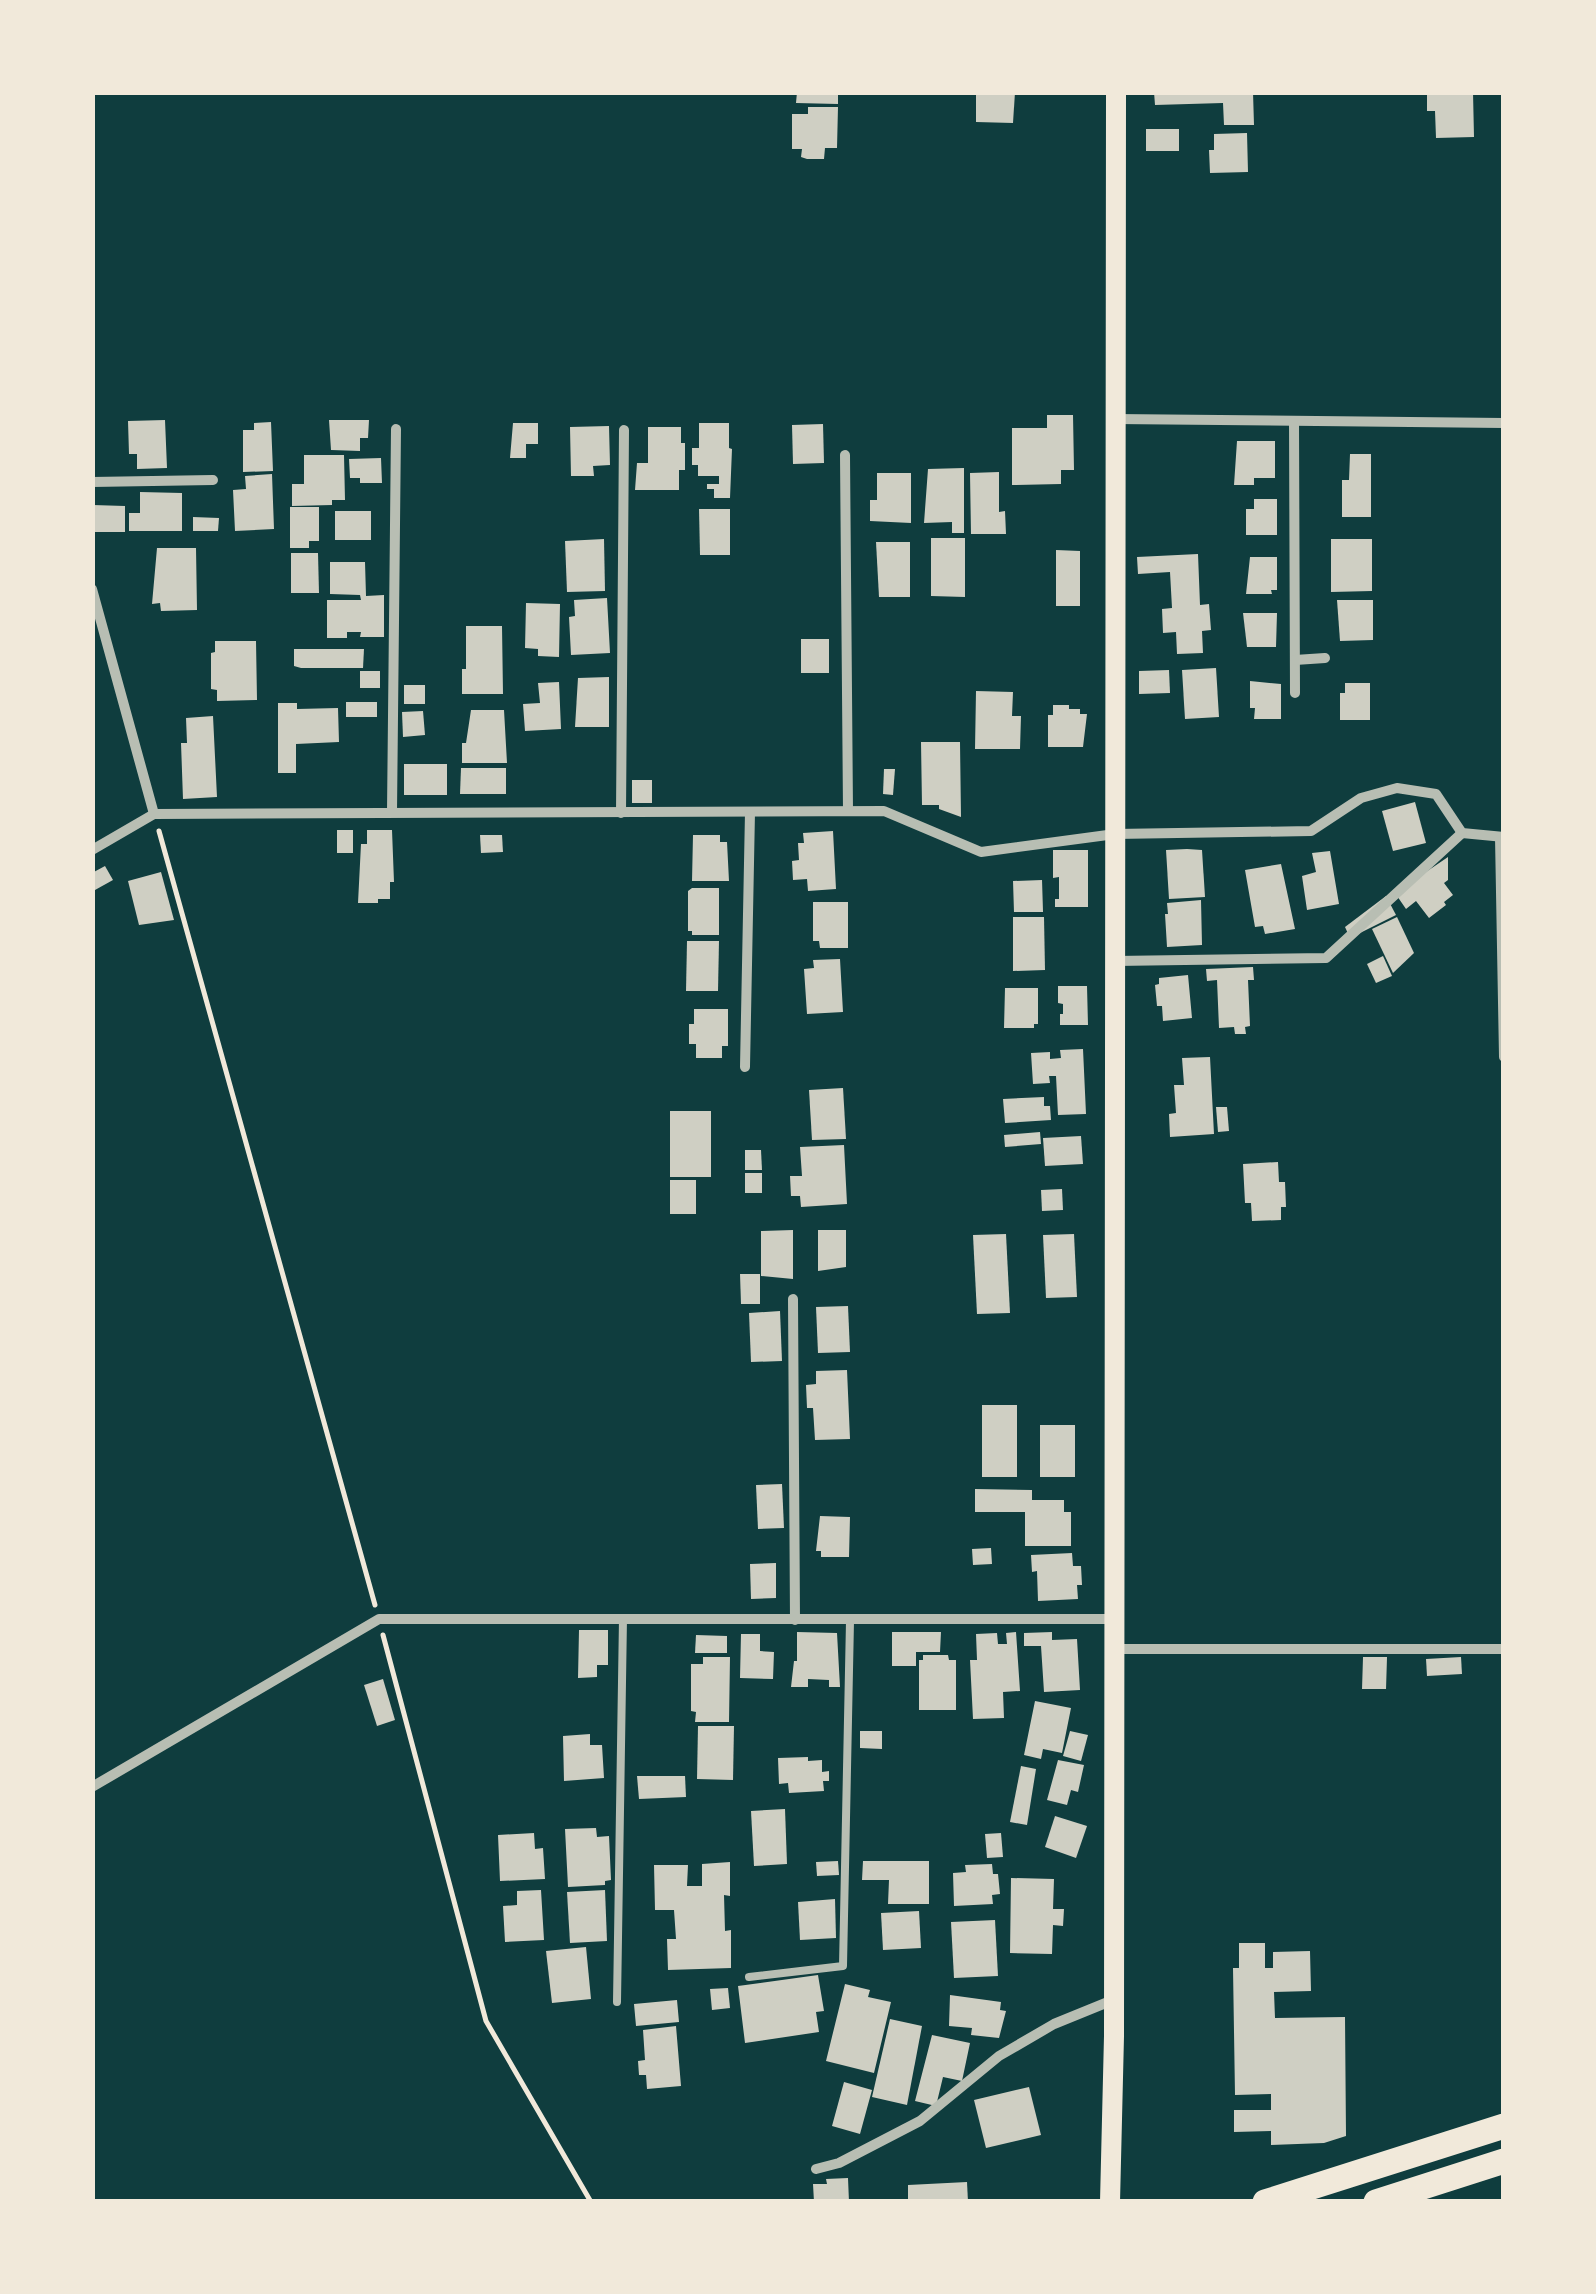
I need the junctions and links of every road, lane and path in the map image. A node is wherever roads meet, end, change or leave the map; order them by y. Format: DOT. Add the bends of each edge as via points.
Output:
graph roads {
  1 [pos="1116,92"];
  2 [pos="1114,419"];
  3 [pos="1294,421"];
  4 [pos="1504,423"];
  5 [pos="396,429"];
  6 [pos="624,430"];
  7 [pos="845,455"];
  8 [pos="213,480"];
  9 [pos="92,482"];
  10 [pos="92,589"];
  11 [pos="1325,658"];
  12 [pos="1294,660"];
  13 [pos="1295,693"];
  14 [pos="848,811"];
  15 [pos="392,812"];
  16 [pos="750,812"];
  17 [pos="620,813"];
  18 [pos="154,814"];
  19 [pos="1115,834"];
  20 [pos="1462,834"];
  21 [pos="1502,837"];
  22 [pos="92,850"];
  23 [pos="1115,961"];
  24 [pos="1504,1057"];
  25 [pos="745,1067"];
  26 [pos="793,1299"];
  27 [pos="623,1618"];
  28 [pos="379,1619"];
  29 [pos="1113,1619"];
  30 [pos="795,1620"];
  31 [pos="850,1621"];
  32 [pos="1114,1649"];
  33 [pos="1504,1649"];
  34 [pos="92,1787"];
  35 [pos="749,1977"];
  36 [pos="1114,2000"];
  37 [pos="616,2002"];
  38 [pos="1504,2126"];
  39 [pos="1504,2161"];
  40 [pos="816,2169"];
  41 [pos="592,2202"];
  42 [pos="1110,2202"];
  43 [pos="1266,2202"];
  44 [pos="1376,2202"];
  1 -- 2 [label="main road"];
  2 -- 3 [label="street"];
  2 -- 19 [label="main road"];
  3 -- 4 [label="street"];
  3 -- 12 [label="street"];
  5 -- 15 [label="street"];
  6 -- 17 [label="street"];
  7 -- 14 [label="street"];
  8 -- 9 [label="street"];
  10 -- 18 [label="street"];
  11 -- 12 [label="street"];
  12 -- 13 [label="street"];
  14 -- 16 [label="street"];
  14 -- 19 [label="street" via="884,811 980,852"];
  15 -- 17 [label="street"];
  15 -- 18 [label="street"];
  16 -- 17 [label="street"];
  16 -- 25 [label="street"];
  18 -- 22 [label="street"];
  18 -- 28 [label="path"];
  19 -- 20 [label="street" via="1311,831 1361,798 1398,788 1436,794"];
  19 -- 23 [label="main road"];
  20 -- 21 [label="street"];
  20 -- 23 [label="street" via="1326,958"];
  21 -- 24 [label="street"];
  23 -- 29 [label="main road"];
  26 -- 30 [label="street"];
  27 -- 28 [label="street"];
  27 -- 30 [label="street"];
  27 -- 37 [label="lane"];
  28 -- 34 [label="street"];
  28 -- 41 [label="path" via="486,2021"];
  29 -- 31 [label="street"];
  29 -- 32 [label="main road"];
  30 -- 31 [label="street"];
  31 -- 35 [label="lane" via="843,1966"];
  32 -- 33 [label="street"];
  32 -- 36 [label="main road"];
  36 -- 40 [label="street" via="1000,2056 920,2121"];
  36 -- 42 [label="main road"];
  38 -- 43 [label="highway"];
  39 -- 44 [label="highway"];
}
